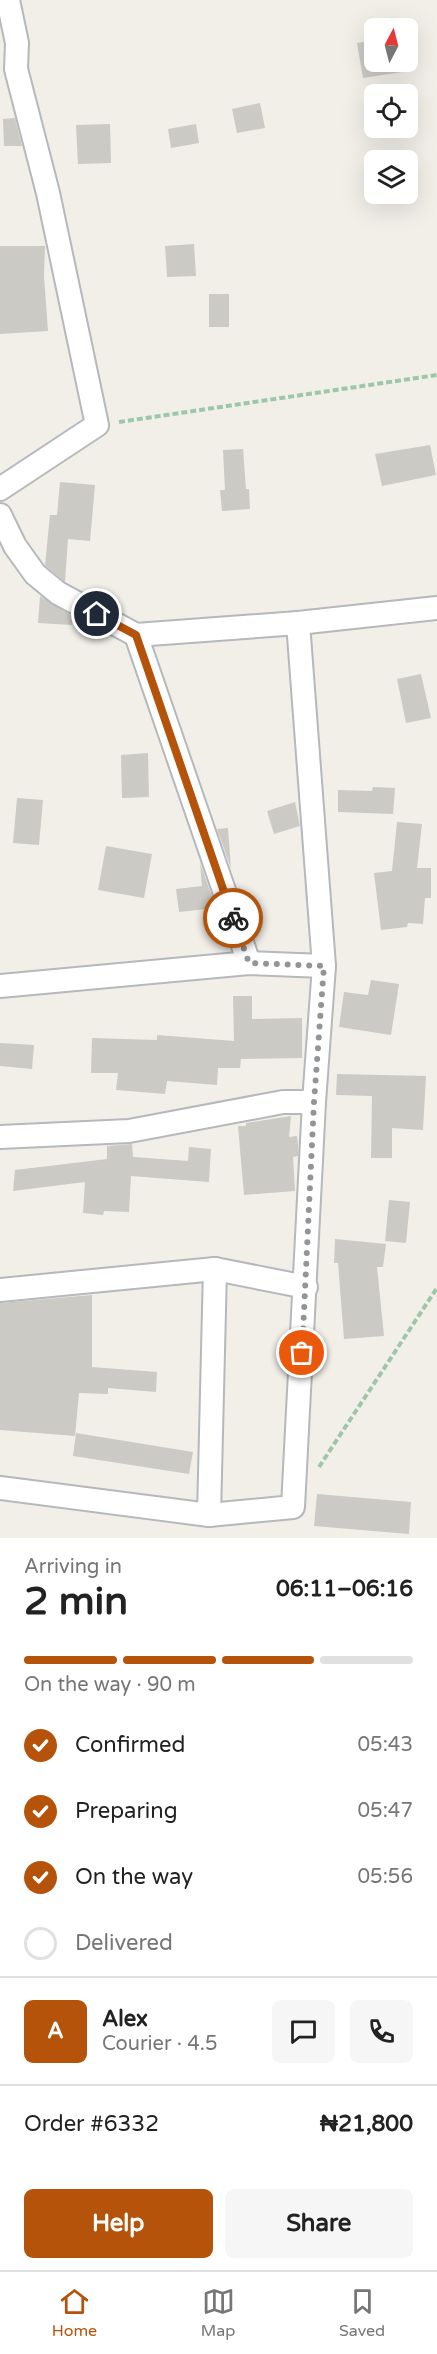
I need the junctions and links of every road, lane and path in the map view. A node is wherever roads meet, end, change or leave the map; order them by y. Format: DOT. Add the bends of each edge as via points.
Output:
graph roads {
  1 [pos="8,0"];
  2 [pos="8,70"];
  3 [pos="437,375"];
  4 [pos="97,425"];
  5 [pos="0,489"];
  6 [pos="0,515"];
  7 [pos="437,608"];
  8 [pos="298,623"];
  9 [pos="136,635"];
  10 [pos="249,963"];
  11 [pos="324,966"];
  12 [pos="0,986"];
  13 [pos="314,1102"];
  14 [pos="0,1137"];
  15 [pos="215,1269"];
  16 [pos="306,1287"];
  17 [pos="437,1288"];
  18 [pos="0,1290"];
  19 [pos="0,1488"];
  20 [pos="293,1507"];
  21 [pos="208,1515"];
  1 -- 2 [label="street" via="17,43"];
  2 -- 4 [label="street" via="48,193"];
  3 -- 4 [label="path"];
  4 -- 5 [label="street"];
  6 -- 9 [label="street" via="35,574 58,593"];
  7 -- 8 [label="street"];
  8 -- 9 [label="street"];
  8 -- 11 [label="street"];
  9 -- 10 [label="street"];
  10 -- 11 [label="street"];
  10 -- 12 [label="street"];
  11 -- 13 [label="street"];
  13 -- 14 [label="street" via="283,1102 129,1131"];
  13 -- 16 [label="street"];
  15 -- 16 [label="street"];
  15 -- 18 [label="street"];
  15 -- 21 [label="street"];
  16 -- 20 [label="street"];
  17 -- 20 [label="path"];
  19 -- 21 [label="street"];
  20 -- 21 [label="street"];
}
